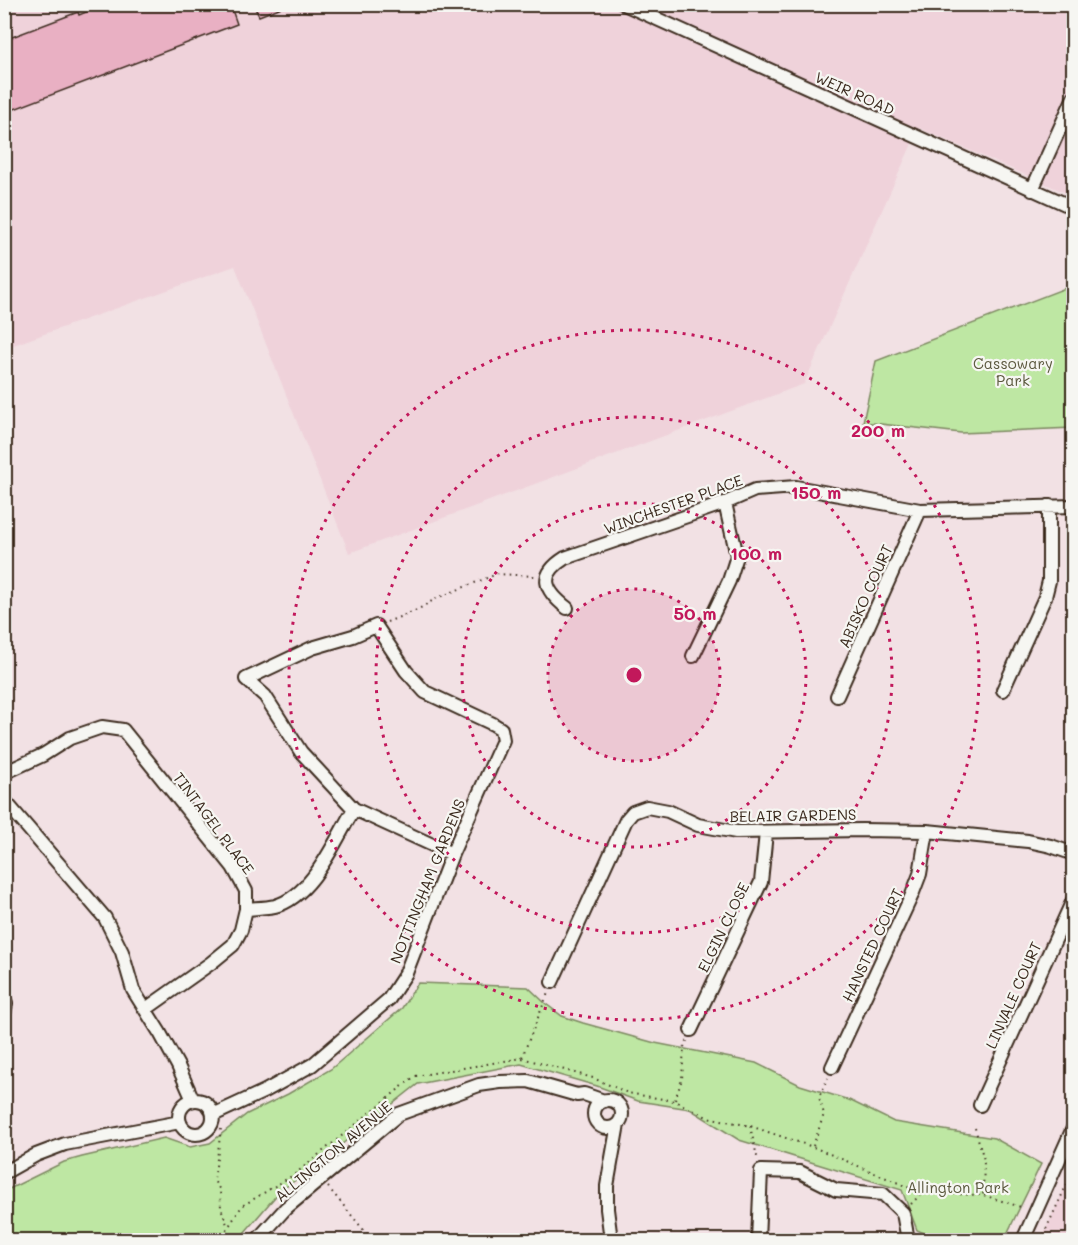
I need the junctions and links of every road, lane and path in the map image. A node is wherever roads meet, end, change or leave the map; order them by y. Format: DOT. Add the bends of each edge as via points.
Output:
graph roads {
  1 [pos="624,4"];
  2 [pos="1074,97"];
  3 [pos="1032,189"];
  4 [pos="1074,208"];
  5 [pos="725,503"];
  6 [pos="1049,506"];
  7 [pos="1074,506"];
  8 [pos="920,510"];
  9 [pos="547,577"];
  10 [pos="567,608"];
  11 [pos="376,626"];
  12 [pos="693,657"];
  13 [pos="1003,690"];
  14 [pos="837,696"];
  15 [pos="4,773"];
  16 [pos="4,800"];
  17 [pos="354,809"];
  18 [pos="927,831"];
  19 [pos="766,833"];
  20 [pos="452,854"];
  21 [pos="1074,854"];
  22 [pos="1074,898"];
  23 [pos="246,909"];
  24 [pos="552,982"];
  25 [pos="4,999"];
  26 [pos="146,1009"];
  27 [pos="4,1014"];
  28 [pos="691,1030"];
  29 [pos="522,1059"];
  30 [pos="832,1067"];
  31 [pos="577,1095"];
  32 [pos="193,1100"];
  33 [pos="604,1101"];
  34 [pos="675,1101"];
  35 [pos="980,1105"];
  36 [pos="594,1113"];
  37 [pos="213,1115"];
  38 [pos="180,1122"];
  39 [pos="612,1126"];
  40 [pos="750,1126"];
  41 [pos="1074,1126"];
  42 [pos="975,1128"];
  43 [pos="221,1129"];
  44 [pos="813,1147"];
  45 [pos="1074,1169"];
  46 [pos="761,1171"];
  47 [pos="4,1173"];
  48 [pos="321,1178"];
  49 [pos="922,1193"];
  50 [pos="983,1195"];
  51 [pos="903,1213"];
  52 [pos="228,1227"];
  53 [pos="257,1240"];
  54 [pos="372,1240"];
  55 [pos="611,1240"];
  56 [pos="758,1240"];
  57 [pos="908,1240"];
  58 [pos="1023,1240"];
  59 [pos="1041,1240"];
  1 -- 3 [label="street, WEIR ROAD"];
  2 -- 3 [label="street"];
  3 -- 4 [label="street, WEIR ROAD"];
  5 -- 8 [label="street, WINCHESTER PLACE" via="755,490 796,487"];
  5 -- 9 [label="street, WINCHESTER PLACE" via="565,558 553,566"];
  5 -- 12 [label="street" via="737,556"];
  6 -- 7 [label="street, WINCHESTER PLACE"];
  6 -- 8 [label="street, WINCHESTER PLACE"];
  6 -- 13 [label="street" via="1049,581"];
  8 -- 14 [label="street, ABISKO COURT"];
  9 -- 10 [label="street" via="547,588"];
  9 -- 11 [label="path" via="496,574"];
  11 -- 17 [label="street" via="312,648 246,679 265,696 300,752"];
  11 -- 20 [label="street, NOTTINGHAM GARDENS" via="425,692 501,729 503,740"];
  15 -- 23 [label="street, TINTAGEL PLACE" via="43,756 70,738 102,727 123,730 233,867 246,891"];
  16 -- 26 [label="street" via="105,918 122,952 133,990"];
  17 -- 20 [label="street"];
  17 -- 23 [label="street" via="299,894 276,905"];
  18 -- 19 [label="street, BELAIR GARDENS"];
  18 -- 21 [label="street, BELAIR GARDENS" via="1028,841"];
  18 -- 30 [label="street, HANSTED COURT" via="912,895"];
  19 -- 24 [label="street, BELAIR GARDENS" via="719,830 656,808 633,812"];
  19 -- 28 [label="street, ELGIN CLOSE" via="762,882"];
  20 -- 37 [label="street, NOTTINGHAM GARDENS" via="406,973 389,999 312,1065"];
  22 -- 35 [label="street, LINVALE COURT"];
  23 -- 26 [label="street, TINTAGEL PLACE" via="233,945"];
  24 -- 29 [label="path"];
  25 -- 27 [label="street"];
  26 -- 32 [label="street"];
  28 -- 34 [label="path" via="684,1047 682,1078"];
  30 -- 44 [label="path" via="819,1097 824,1114"];
  31 -- 33 [label="street, ALLINGTON AVENUE"];
  31 -- 36 [label="street"];
  31 -- 48 [label="street, ALLINGTON AVENUE" via="528,1081 479,1085 399,1114"];
  32 -- 37 [label="street" via="206,1103"];
  32 -- 38 [label="street" via="182,1108"];
  33 -- 36 [label="street"];
  33 -- 39 [label="street" via="613,1101 620,1107 622,1116"];
  36 -- 39 [label="street" via="599,1125"];
  37 -- 38 [label="street" via="210,1128 198,1135 184,1130"];
  38 -- 47 [label="street" via="65,1144"];
  39 -- 55 [label="street" via="607,1197"];
  40 -- 46 [label="path"];
  41 -- 58 [label="street"];
  42 -- 50 [label="path" via="984,1160"];
  43 -- 52 [label="path" via="214,1180"];
  45 -- 59 [label="path"];
  46 -- 51 [label="street" via="800,1172 836,1190 883,1194"];
  46 -- 56 [label="street"];
  48 -- 53 [label="street, ALLINGTON AVENUE"];
  48 -- 54 [label="path"];
  49 -- 51 [label="path"];
  51 -- 57 [label="street"];
}
